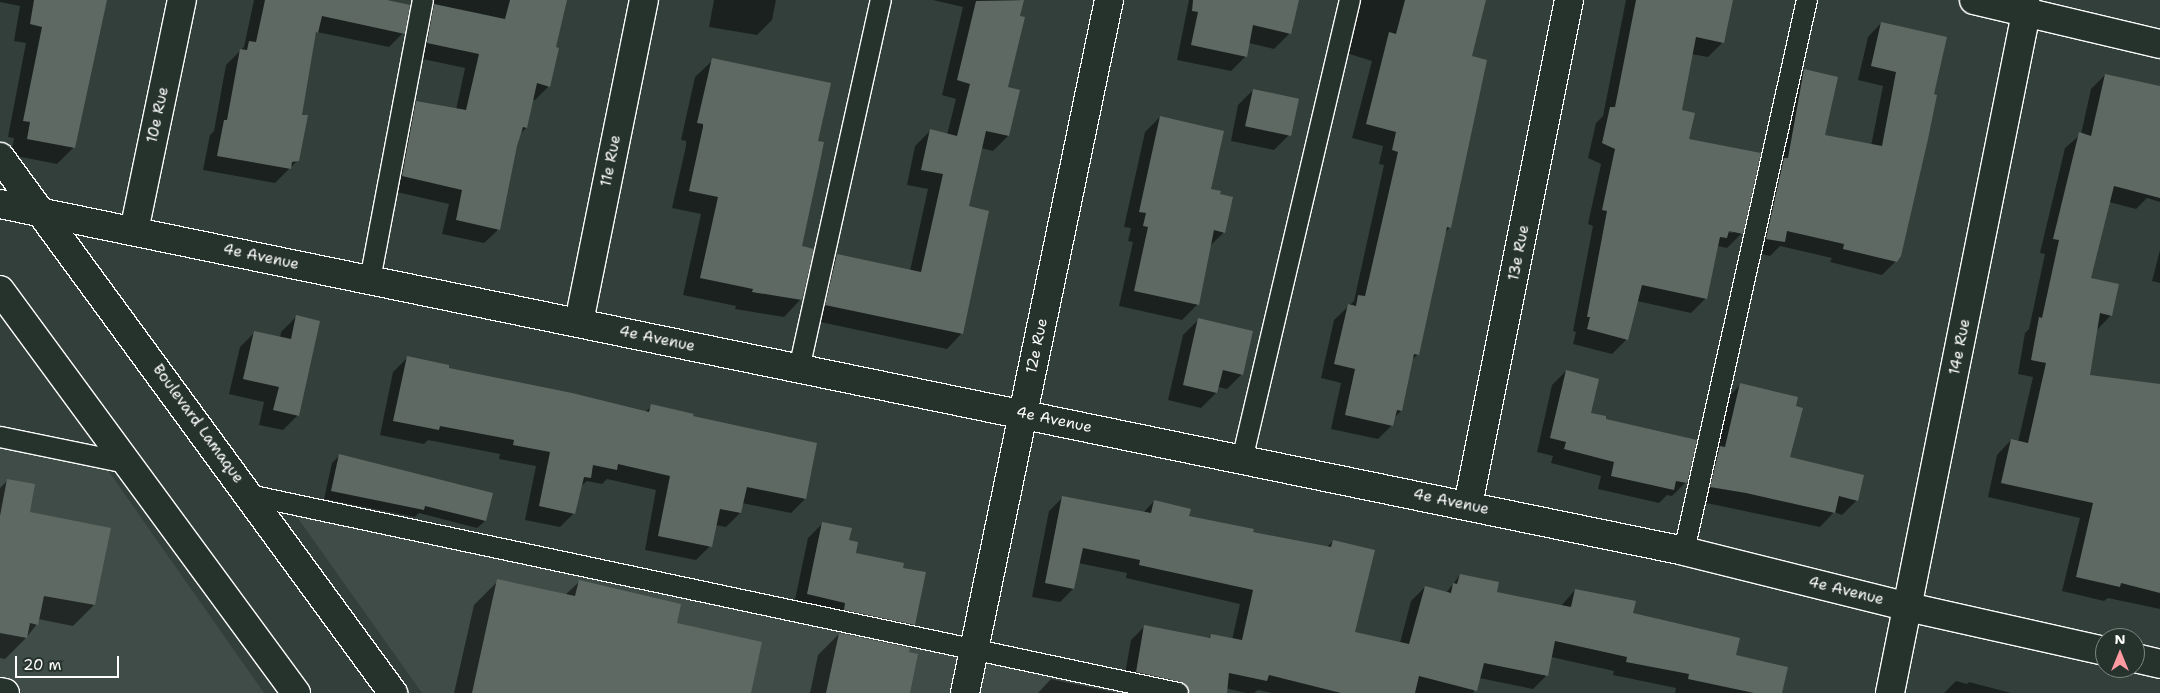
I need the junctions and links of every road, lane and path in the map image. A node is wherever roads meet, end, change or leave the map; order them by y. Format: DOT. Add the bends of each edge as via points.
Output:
graph roads {
  1 [pos="182,0"];
  2 [pos="423,0"];
  3 [pos="644,0"];
  4 [pos="880,0"];
  5 [pos="1109,0"];
  6 [pos="1350,0"];
  7 [pos="1569,0"];
  8 [pos="1807,0"];
  9 [pos="1974,0"];
  10 [pos="2026,6"];
  11 [pos="2160,44"];
  12 [pos="0,158"];
  13 [pos="0,204"];
  14 [pos="44,214"];
  15 [pos="134,231"];
  16 [pos="370,280"];
  17 [pos="0,290"];
  18 [pos="579,322"];
  19 [pos="799,369"];
  20 [pos="1022,414"];
  21 [pos="0,437"];
  22 [pos="1242,460"];
  23 [pos="127,463"];
  24 [pos="249,495"];
  25 [pos="1468,505"];
  26 [pos="1684,551"];
  27 [pos="1908,607"];
  28 [pos="2095,649"];
  29 [pos="974,650"];
  30 [pos="2145,660"];
  31 [pos="2160,664"];
  32 [pos="0,692"];
  33 [pos="4,693"];
  34 [pos="296,693"];
  35 [pos="393,693"];
  36 [pos="965,693"];
  37 [pos="1178,693"];
  38 [pos="1890,693"];
  1 -- 15 [label="street, 10e Rue"];
  2 -- 16 [label="lane"];
  3 -- 18 [label="street, 11e Rue"];
  4 -- 19 [label="lane"];
  5 -- 20 [label="street, 12e Rue"];
  6 -- 22 [label="lane"];
  7 -- 25 [label="street, 13e Rue"];
  8 -- 26 [label="lane"];
  9 -- 10 [label="street"];
  10 -- 11 [label="street"];
  10 -- 27 [label="street, 14e Rue"];
  12 -- 14 [label="street, Boulevard Lamaque"];
  13 -- 14 [label="street, 4e Avenue"];
  14 -- 15 [label="street, 4e Avenue"];
  14 -- 24 [label="street, Boulevard Lamaque"];
  15 -- 16 [label="street, 4e Avenue"];
  16 -- 18 [label="street, 4e Avenue"];
  17 -- 23 [label="street"];
  18 -- 19 [label="street, 4e Avenue"];
  19 -- 20 [label="street, 4e Avenue"];
  20 -- 22 [label="street, 4e Avenue"];
  20 -- 29 [label="street, 12e Rue"];
  21 -- 23 [label="lane"];
  22 -- 25 [label="street, 4e Avenue"];
  23 -- 34 [label="street"];
  24 -- 29 [label="lane"];
  24 -- 35 [label="street, Boulevard Lamaque"];
  25 -- 26 [label="street, 4e Avenue"];
  26 -- 27 [label="street, 4e Avenue"];
  27 -- 28 [label="street, 4e Avenue"];
  27 -- 38 [label="street, 14e Rue"];
  29 -- 36 [label="street, 12e Rue"];
  29 -- 37 [label="lane"];
  30 -- 31 [label="street"];
  32 -- 33 [label="street"];
}
